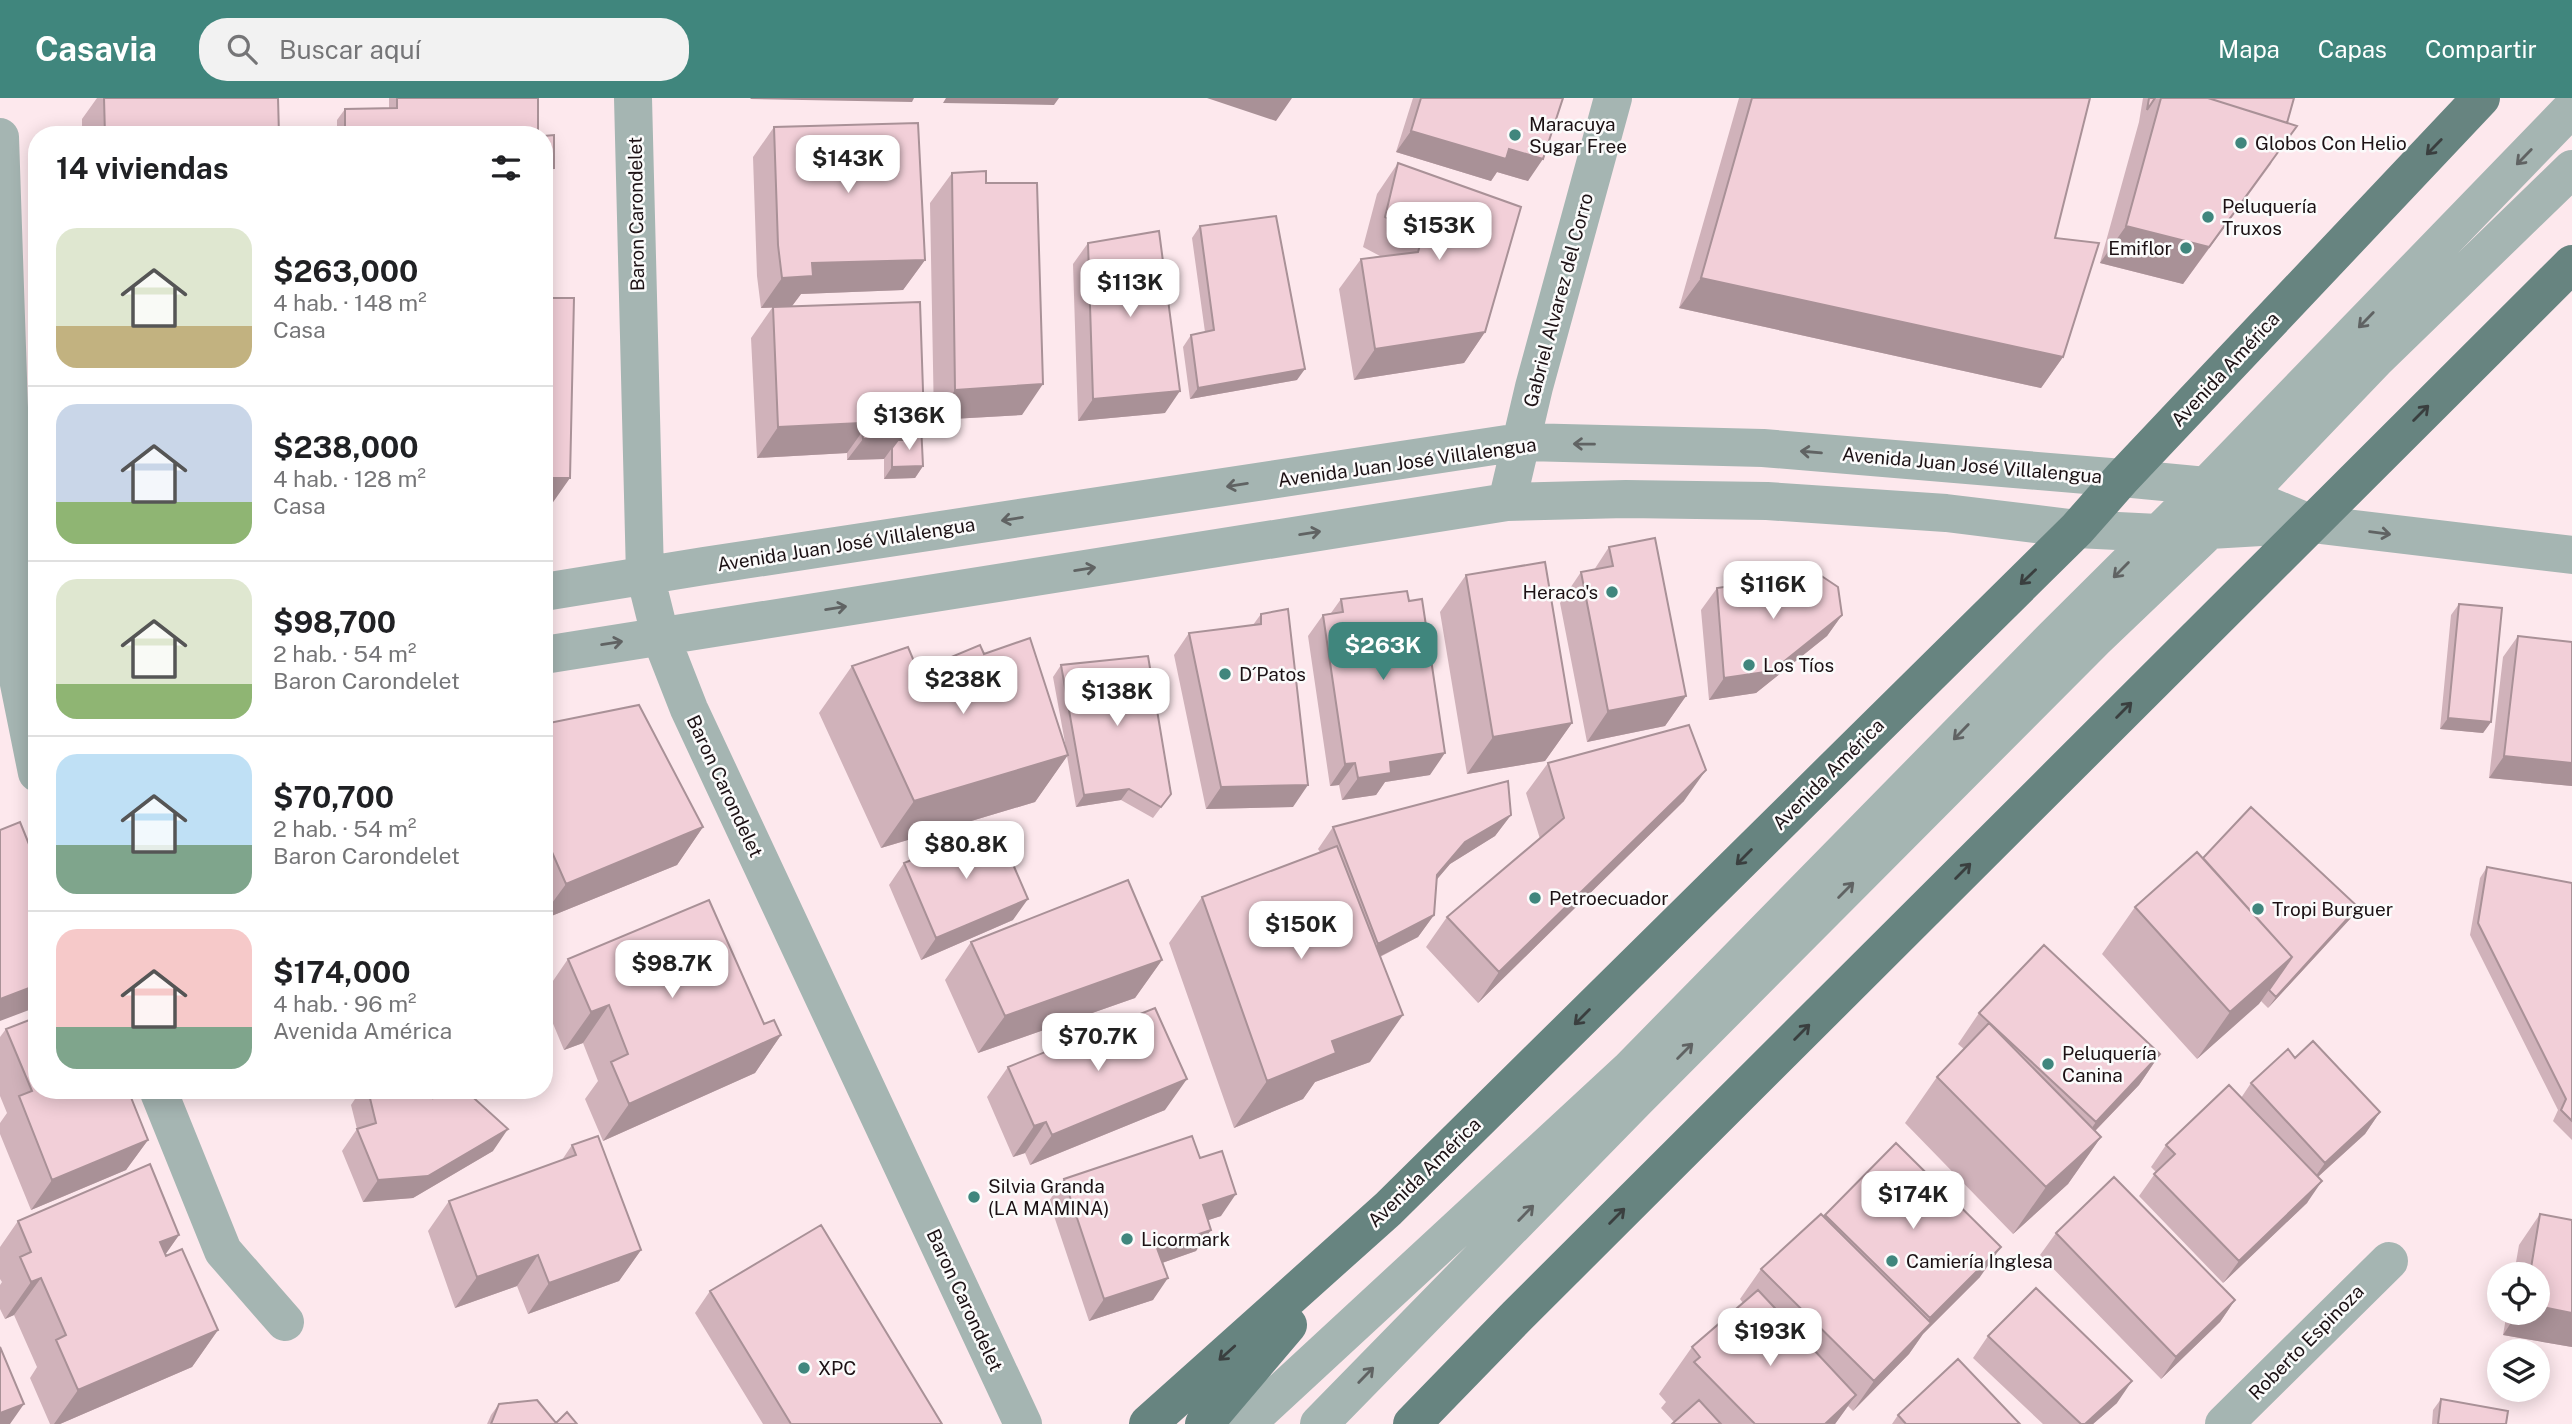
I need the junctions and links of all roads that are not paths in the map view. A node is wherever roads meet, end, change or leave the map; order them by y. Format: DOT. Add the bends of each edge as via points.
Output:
graph roads {
  1 [pos="633,98"];
  2 [pos="1613,98"];
  3 [pos="2481,98"];
  4 [pos="2572,108"];
  5 [pos="0,137"];
  6 [pos="2572,169"];
  7 [pos="2572,264"];
  8 [pos="1520,442"];
  9 [pos="2122,478"];
  10 [pos="2206,486"];
  11 [pos="2245,496"];
  12 [pos="1507,502"];
  13 [pos="2312,524"];
  14 [pos="2077,529"];
  15 [pos="2207,532"];
  16 [pos="2158,533"];
  17 [pos="2572,555"];
  18 [pos="645,575"];
  19 [pos="553,590"];
  20 [pos="660,635"];
  21 [pos="553,653"];
  22 [pos="18,679"];
  23 [pos="26,750"];
  24 [pos="162,1099"];
  25 [pos="1388,1209"];
  26 [pos="2389,1261"];
  27 [pos="1517,1317"];
  28 [pos="285,1322"];
  29 [pos="1023,1424"];
  30 [pos="1148,1424"];
  31 [pos="1204,1424"];
  32 [pos="1246,1424"];
  33 [pos="1319,1424"];
  34 [pos="1384,1424"];
  35 [pos="1412,1424"];
  36 [pos="2224,1424"];
  1 -- 18 [label="street, Baron Carondelet"];
  2 -- 8 [label="street, Gabriel Alvarez del Corro"];
  3 -- 9 [label="main road, Avenida América, one-way"];
  4 -- 10 [label="street, one-way"];
  5 -- 22 [label="street"];
  6 -- 11 [label="street" via="2375,359"];
  13 -- 7 [label="main road, one-way"];
  9 -- 8 [label="street, Avenida Juan José Villalengua, one-way" via="1763,448"];
  8 -- 12 [label="street, Gabriel Alvarez del Corro"];
  8 -- 18 [label="street, Avenida Juan José Villalengua, one-way"];
  9 -- 10 [label="street, Avenida Juan José Villalengua"];
  9 -- 14 [label="main road, Avenida América"];
  10 -- 11 [label="street, Avenida Juan José Villalengua"];
  10 -- 16 [label="street"];
  11 -- 13 [label="street, Avenida Juan José Villalengua"];
  11 -- 15 [label="street"];
  12 -- 14 [label="street, Avenida Juan José Villalengua" via="1767,500 1946,513"];
  20 -- 12 [label="street, Avenida Juan José Villalengua, one-way"];
  13 -- 15 [label="street, Avenida Juan José Villalengua"];
  13 -- 17 [label="street, Avenida Juan José Villalengua, one-way"];
  27 -- 13 [label="main road, one-way"];
  14 -- 16 [label="street, Avenida Juan José Villalengua"];
  14 -- 25 [label="main road, Avenida América, one-way"];
  15 -- 16 [label="street, Avenida Juan José Villalengua"];
  33 -- 15 [label="street, one-way" via="2094,640"];
  16 -- 32 [label="street, one-way" via="1629,1070"];
  18 -- 19 [label="street, Avenida Juan José Villalengua"];
  18 -- 20 [label="street, Baron Carondelet"];
  21 -- 20 [label="street, Avenida Juan José Villalengua, one-way"];
  20 -- 29 [label="street, Baron Carondelet" via="688,709"];
  22 -- 23 [label="street"];
  24 -- 28 [label="street" via="223,1251"];
  25 -- 30 [label="main road, Avenida América, one-way"];
  25 -- 31 [label="main road"];
  26 -- 36 [label="street, Roberto Espinoza"];
  27 -- 34 [label="main road"];
  27 -- 35 [label="main road"];
}
